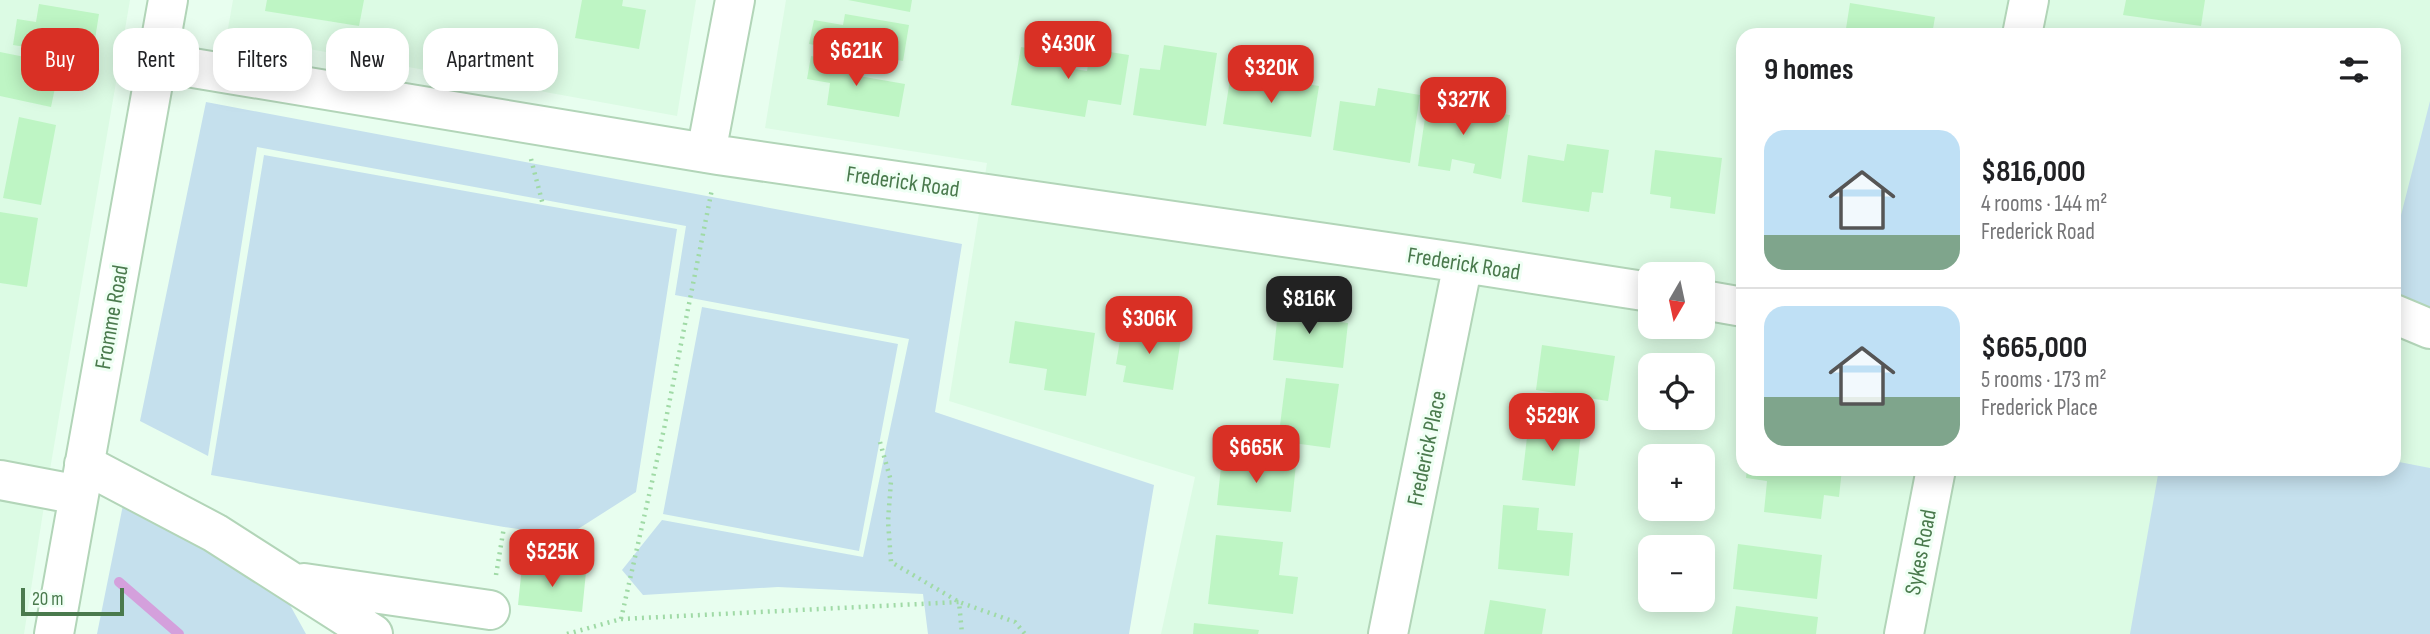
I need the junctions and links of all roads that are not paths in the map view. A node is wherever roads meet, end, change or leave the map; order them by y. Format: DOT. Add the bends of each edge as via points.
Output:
graph roads {
  1 [pos="168,0"];
  2 [pos="735,0"];
  3 [pos="2029,0"];
  4 [pos="163,28"];
  5 [pos="2023,28"];
  6 [pos="199,69"];
  7 [pos="152,91"];
  8 [pos="712,154"];
  9 [pos="1463,263"];
  10 [pos="1638,290"];
  11 [pos="1715,302"];
  12 [pos="1736,306"];
  13 [pos="2401,317"];
  14 [pos="2430,329"];
  15 [pos="1935,476"];
  16 [pos="0,480"];
  17 [pos="82,480"];
  18 [pos="291,582"];
  19 [pos="493,592"];
  20 [pos="54,634"];
  21 [pos="373,634"];
  22 [pos="1388,634"];
  23 [pos="1903,634"];
  1 -- 4 [label="street, Fromme Road"];
  2 -- 8 [label="street"];
  3 -- 5 [label="street"];
  6 -- 8 [label="street, Frederick Road"];
  7 -- 17 [label="street, Fromme Road"];
  8 -- 9 [label="street, Frederick Road"];
  9 -- 10 [label="street, Frederick Road"];
  9 -- 22 [label="street, Frederick Place"];
  11 -- 12 [label="street"];
  13 -- 14 [label="street"];
  15 -- 23 [label="street, Sykes Road"];
  16 -- 17 [label="street"];
  17 -- 18 [label="street" via="215,533"];
  17 -- 20 [label="street, Fromme Road"];
  18 -- 19 [label="street"];
  18 -- 21 [label="street"];
}
